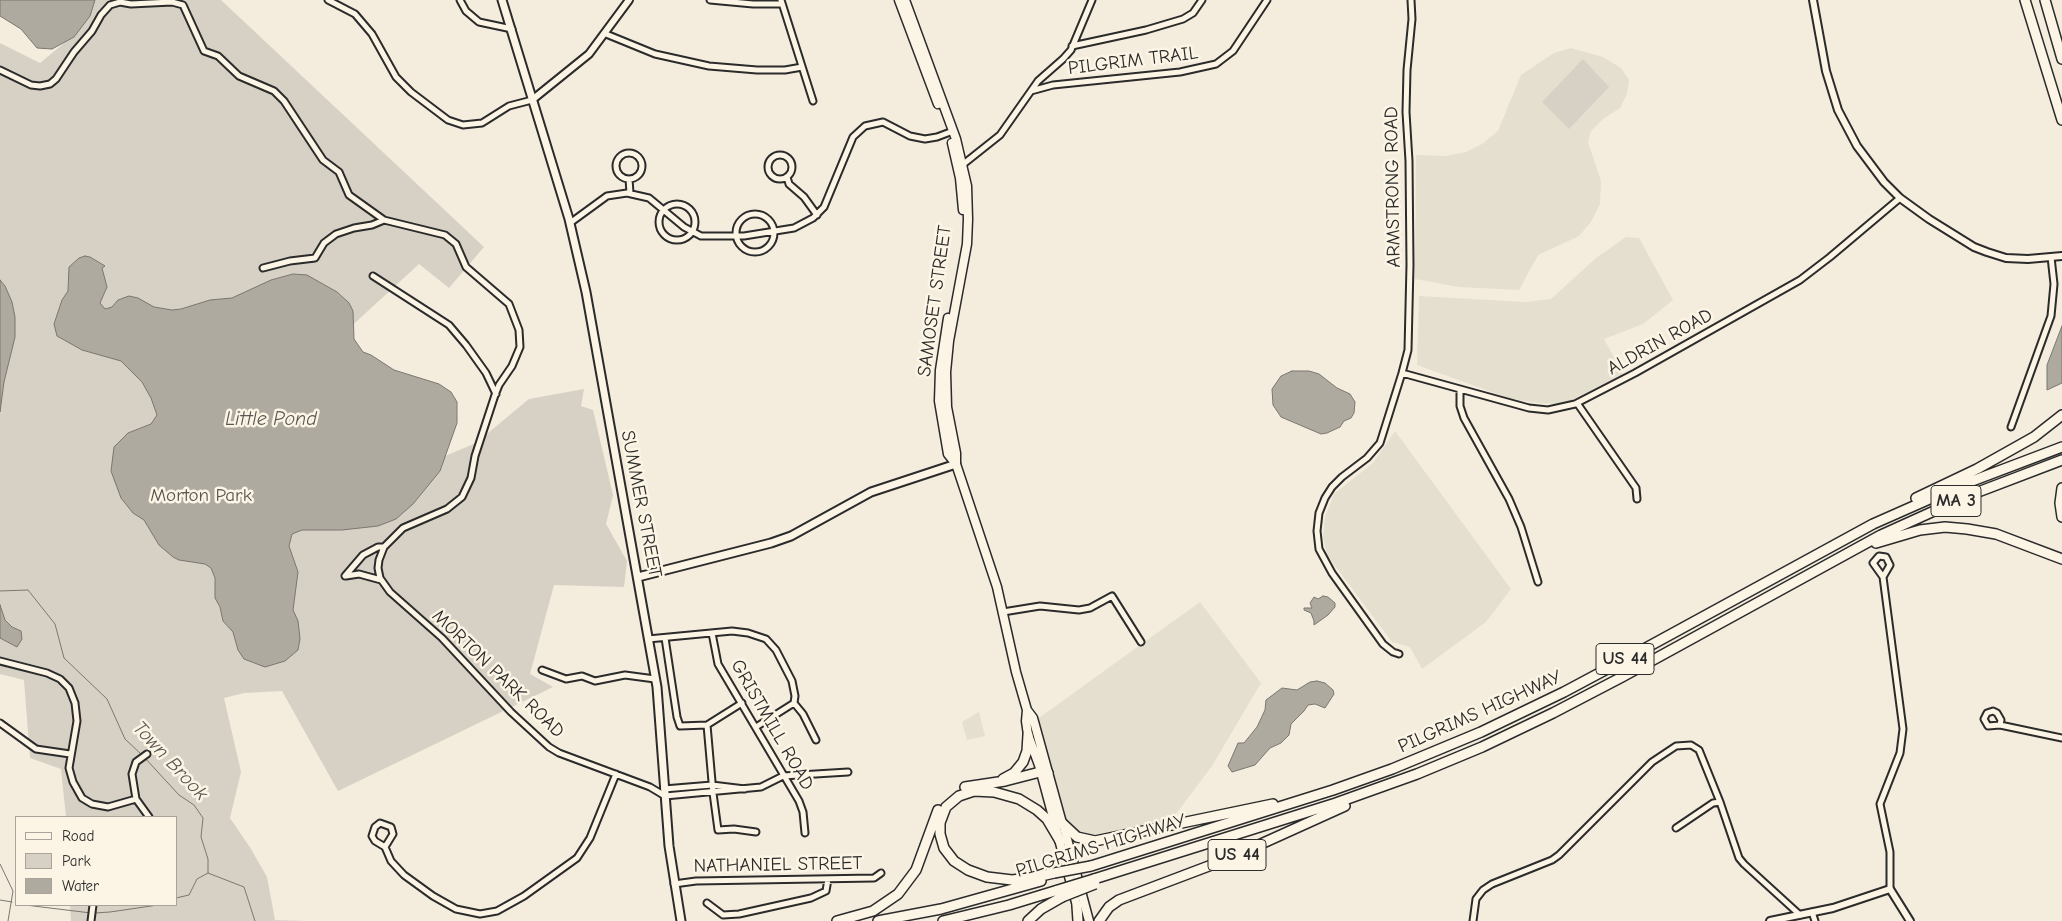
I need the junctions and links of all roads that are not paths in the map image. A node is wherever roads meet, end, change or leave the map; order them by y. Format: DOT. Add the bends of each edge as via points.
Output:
graph roads {
  1 [pos="328,0"];
  2 [pos="460,0"];
  3 [pos="502,0"];
  4 [pos="629,0"];
  5 [pos="710,0"];
  6 [pos="899,0"];
  7 [pos="905,0"];
  8 [pos="1092,0"];
  9 [pos="1202,0"];
  10 [pos="1267,0"];
  11 [pos="1411,0"];
  12 [pos="1812,0"];
  13 [pos="2026,0"];
  14 [pos="2044,0"];
  15 [pos="152,2"];
  16 [pos="781,2"];
  17 [pos="512,29"];
  18 [pos="606,34"];
  19 [pos="1072,46"];
  20 [pos="2062,59"];
  21 [pos="802,67"];
  22 [pos="0,70"];
  23 [pos="1031,91"];
  24 [pos="532,100"];
  25 [pos="813,101"];
  26 [pos="2062,120"];
  27 [pos="951,131"];
  28 [pos="961,166"];
  29 [pos="787,177"];
  30 [pos="629,179"];
  31 [pos="630,193"];
  32 [pos="1900,198"];
  33 [pos="664,210"];
  34 [pos="817,215"];
  35 [pos="384,220"];
  36 [pos="570,223"];
  37 [pos="692,232"];
  38 [pos="774,232"];
  39 [pos="736,236"];
  40 [pos="2062,256"];
  41 [pos="2050,257"];
  42 [pos="263,268"];
  43 [pos="373,276"];
  44 [pos="1402,373"];
  45 [pos="1460,390"];
  46 [pos="496,394"];
  47 [pos="1577,404"];
  48 [pos="2062,415"];
  49 [pos="2011,426"];
  50 [pos="2062,447"];
  51 [pos="2062,460"];
  52 [pos="956,464"];
  53 [pos="2062,488"];
  54 [pos="1637,499"];
  55 [pos="2062,517"];
  56 [pos="1873,524"];
  57 [pos="384,547"];
  58 [pos="1854,548"];
  59 [pos="2062,559"];
  60 [pos="638,577"];
  61 [pos="1883,577"];
  62 [pos="381,580"];
  63 [pos="1538,582"];
  64 [pos="1003,612"];
  65 [pos="712,633"];
  66 [pos="665,638"];
  67 [pos="648,639"];
  68 [pos="1141,642"];
  69 [pos="1399,654"];
  70 [pos="0,661"];
  71 [pos="542,670"];
  72 [pos="655,679"];
  73 [pos="794,702"];
  74 [pos="742,703"];
  75 [pos="1027,710"];
  76 [pos="0,723"];
  77 [pos="2000,724"];
  78 [pos="707,725"];
  79 [pos="756,727"];
  80 [pos="1028,735"];
  81 [pos="2062,738"];
  82 [pos="816,740"];
  83 [pos="70,754"];
  84 [pos="147,754"];
  85 [pos="848,772"];
  86 [pos="1044,772"];
  87 [pos="616,774"];
  88 [pos="783,776"];
  89 [pos="996,782"];
  90 [pos="712,785"];
  91 [pos="1377,788"];
  92 [pos="745,789"];
  93 [pos="664,793"];
  94 [pos="713,793"];
  95 [pos="1320,794"];
  96 [pos="136,799"];
  97 [pos="1720,802"];
  98 [pos="148,816"];
  99 [pos="1062,823"];
  100 [pos="1676,828"];
  101 [pos="756,832"];
  102 [pos="804,833"];
  103 [pos="1060,841"];
  104 [pos="386,847"];
  105 [pos="881,873"];
  106 [pos="1055,875"];
  107 [pos="828,879"];
  108 [pos="674,884"];
  109 [pos="1890,889"];
  110 [pos="1060,894"];
  111 [pos="707,903"];
  112 [pos="1077,906"];
  113 [pos="92,907"];
  114 [pos="1812,912"];
  115 [pos="1800,915"];
  116 [pos="91,918"];
  117 [pos="681,921"];
  118 [pos="836,921"];
  119 [pos="878,921"];
  120 [pos="943,921"];
  121 [pos="1028,921"];
  122 [pos="1080,921"];
  123 [pos="1089,921"];
  124 [pos="1099,921"];
  125 [pos="1473,921"];
  126 [pos="1770,921"];
  127 [pos="1815,921"];
  128 [pos="1910,921"];
  1 -- 24 [label="street" via="359,18 372,34 396,77 448,120 462,125 482,123 509,106"];
  2 -- 17 [label="street" via="466,11 479,22"];
  3 -- 17 [label="main road, SUMMER STREET"];
  4 -- 18 [label="street"];
  5 -- 16 [label="street" via="753,4"];
  6 -- 27 [label="main road, SAMOSET STREET"];
  7 -- 27 [label="main road, SAMOSET STREET"];
  8 -- 19 [label="street"];
  9 -- 19 [label="street" via="1193,13 1183,19"];
  10 -- 23 [label="street, PILGRIM TRAIL" via="1233,51 1213,66"];
  11 -- 44 [label="street, ARMSTRONG ROAD" via="1406,112 1409,337"];
  12 -- 32 [label="street" via="1832,95 1844,124 1869,164"];
  13 -- 26 [label="highway"];
  14 -- 20 [label="highway"];
  15 -- 22 [label="street" via="110,5 50,84 31,85"];
  15 -- 35 [label="street" via="183,5 204,51 218,56 238,76 274,91 323,160 339,172 349,195"];
  16 -- 21 [label="street"];
  17 -- 24 [label="main road, SUMMER STREET"];
  18 -- 21 [label="street" via="655,54 709,66 757,70"];
  18 -- 24 [label="street" via="583,60"];
  19 -- 23 [label="street"];
  21 -- 25 [label="street"];
  23 -- 28 [label="street" via="1000,136"];
  24 -- 36 [label="main road, SUMMER STREET"];
  27 -- 28 [label="main road, SAMOSET STREET"];
  27 -- 34 [label="street" via="925,139 910,136 883,122 865,126 853,137 828,199"];
  28 -- 52 [label="main road, SAMOSET STREET" via="968,197 968,236 946,372 947,407"];
  29 -- 29 [label="street" via="778,179 770,174 768,164 774,157 784,156 791,161 792,171"];
  29 -- 34 [label="street" via="789,184"];
  30 -- 30 [label="street" via="618,173 616,164 621,156 630,153 637,156 642,165 638,175"];
  30 -- 31 [label="street"];
  31 -- 33 [label="street" via="648,198"];
  31 -- 36 [label="street" via="607,196"];
  32 -- 41 [label="street" via="1966,242 1987,252 2028,260"];
  32 -- 47 [label="street, ALDRIN ROAD" via="1800,280"];
  33 -- 37 [label="street"];
  33 -- 37 [label="street" via="675,204 690,209 695,220"];
  33 -- 37 [label="street" via="659,224 668,238 683,239"];
  34 -- 38 [label="street" via="801,225"];
  35 -- 42 [label="street" via="336,234 324,243 315,258 290,260"];
  35 -- 46 [label="street" via="438,232 452,239 466,267 511,307 519,330 520,347"];
  36 -- 60 [label="main road, SUMMER STREET" via="586,292"];
  37 -- 39 [label="street" via="709,237"];
  38 -- 39 [label="street"];
  38 -- 39 [label="street" via="770,245 757,252 743,248"];
  38 -- 39 [label="street" via="768,218 754,214 741,220 736,227"];
  40 -- 41 [label="street"];
  41 -- 49 [label="street" via="2054,284 2051,316"];
  43 -- 46 [label="street" via="449,325 486,373"];
  44 -- 45 [label="street, ALDRIN ROAD"];
  44 -- 69 [label="street, ARMSTRONG ROAD" via="1380,443 1332,487 1319,513 1316,531 1319,549 1332,573 1384,644"];
  45 -- 47 [label="street, ALDRIN ROAD" via="1539,410"];
  45 -- 63 [label="street" via="1464,418 1509,499"];
  46 -- 57 [label="street" via="471,478 462,497 447,509 404,528"];
  47 -- 54 [label="street" via="1636,488"];
  48 -- 56 [label="highway, US 44" via="2034,436 1977,469 1894,509"];
  50 -- 56 [label="highway, PILGRIMS HIGHWAY / MA 3" via="1959,486"];
  51 -- 58 [label="highway, PILGRIMS HIGHWAY / MA 3" via="1965,497"];
  52 -- 60 [label="main road" via="871,492 791,536"];
  52 -- 64 [label="main road, SAMOSET STREET"];
  53 -- 55 [label="highway"];
  56 -- 95 [label="highway, PILGRIMS HIGHWAY / US 44" via="1529,709 1428,754"];
  57 -- 62 [label="street" via="378,564"];
  57 -- 62 [label="street" via="363,555 346,576 359,574"];
  58 -- 59 [label="highway, US 44" via="1920,530 1956,528 1996,534"];
  58 -- 91 [label="highway, PILGRIMS HIGHWAY / US 44" via="1553,714 1482,747"];
  60 -- 67 [label="main road, SUMMER STREET"];
  61 -- 109 [label="street" via="1903,728 1900,753 1880,804 1890,852"];
  62 -- 87 [label="street, MORTON PARK ROAD" via="549,747"];
  64 -- 68 [label="street" via="1040,606 1079,610 1112,596"];
  64 -- 75 [label="main road, SAMOSET STREET"];
  65 -- 66 [label="street"];
  65 -- 73 [label="street" via="748,632 766,639 776,650 792,681"];
  65 -- 74 [label="street, GRISTMILL ROAD" via="718,664"];
  66 -- 67 [label="street"];
  66 -- 78 [label="street" via="678,724 683,727"];
  67 -- 72 [label="main road, SUMMER STREET"];
  70 -- 83 [label="street" via="47,673 67,685 73,695 76,712"];
  71 -- 72 [label="street" via="566,679 582,676 596,680 629,675"];
  72 -- 93 [label="main road, SUMMER STREET"];
  73 -- 79 [label="street"];
  73 -- 82 [label="street"];
  74 -- 78 [label="street"];
  74 -- 79 [label="street, GRISTMILL ROAD"];
  75 -- 80 [label="main road, SAMOSET STREET"];
  75 -- 86 [label="main road, SAMOSET STREET" via="1033,718"];
  76 -- 83 [label="street" via="36,748"];
  77 -- 81 [label="street"];
  78 -- 90 [label="street"];
  79 -- 88 [label="street, GRISTMILL ROAD"];
  80 -- 86 [label="main road, SAMOSET STREET"];
  80 -- 89 [label="highway" via="1026,756 1021,766"];
  83 -- 96 [label="street" via="71,777 85,800 110,807"];
  84 -- 96 [label="street" via="135,764 132,774"];
  85 -- 88 [label="street"];
  86 -- 89 [label="highway"];
  86 -- 99 [label="main road, SAMOSET STREET"];
  86 -- 103 [label="main road, SAMOSET STREET"];
  87 -- 93 [label="street, MORTON PARK ROAD"];
  87 -- 104 [label="street" via="590,838 577,858 497,911 475,914 448,906 396,868"];
  88 -- 92 [label="street" via="768,785"];
  88 -- 102 [label="street, GRISTMILL ROAD" via="803,812"];
  89 -- 118 [label="highway" via="962,788 948,798 939,809 916,870 898,894 873,911"];
  90 -- 92 [label="street"];
  90 -- 93 [label="street"];
  90 -- 94 [label="street"];
  91 -- 110 [label="highway, PILGRIMS HIGHWAY, bridge"];
  91 -- 124 [label="highway, US 44" via="1358,801 1243,852 1119,900 1105,910"];
  92 -- 94 [label="street"];
  93 -- 94 [label="street"];
  93 -- 108 [label="main road, SUMMER STREET"];
  94 -- 101 [label="street" via="718,830"];
  95 -- 99 [label="highway" via="1095,841 1076,838"];
  95 -- 106 [label="highway, PILGRIMS HIGHWAY / US 44, bridge"];
  96 -- 98 [label="street"];
  97 -- 100 [label="street" via="1713,803"];
  97 -- 115 [label="street" via="1739,858"];
  97 -- 125 [label="street" via="1698,750 1691,744 1676,746 1652,762 1559,855 1483,890 1476,899"];
  99 -- 123 [label="main road, SAMOSET STREET"];
  103 -- 106 [label="highway, US 44" via="1050,822 1037,810 1019,799 994,792 974,791 959,796 946,808 940,823 944,848 954,862 968,870 987,877 1012,880"];
  103 -- 112 [label="main road, SAMOSET STREET / US 44"];
  104 -- 104 [label="street" via="372,836 380,823 393,831"];
  105 -- 107 [label="street, NATHANIEL STREET" via="874,878"];
  106 -- 119 [label="highway, PILGRIMS HIGHWAY" via="941,909"];
  107 -- 108 [label="street, NATHANIEL STREET"];
  107 -- 111 [label="street" via="826,891 811,898 728,916 719,914"];
  108 -- 117 [label="main road, SUMMER STREET"];
  109 -- 114 [label="street"];
  109 -- 128 [label="street"];
  110 -- 120 [label="highway, PILGRIMS HIGHWAY"];
  110 -- 121 [label="highway"];
  112 -- 122 [label="highway"];
  113 -- 116 [label="street"];
  114 -- 115 [label="street"];
  114 -- 127 [label="street"];
  115 -- 126 [label="street"];
}
